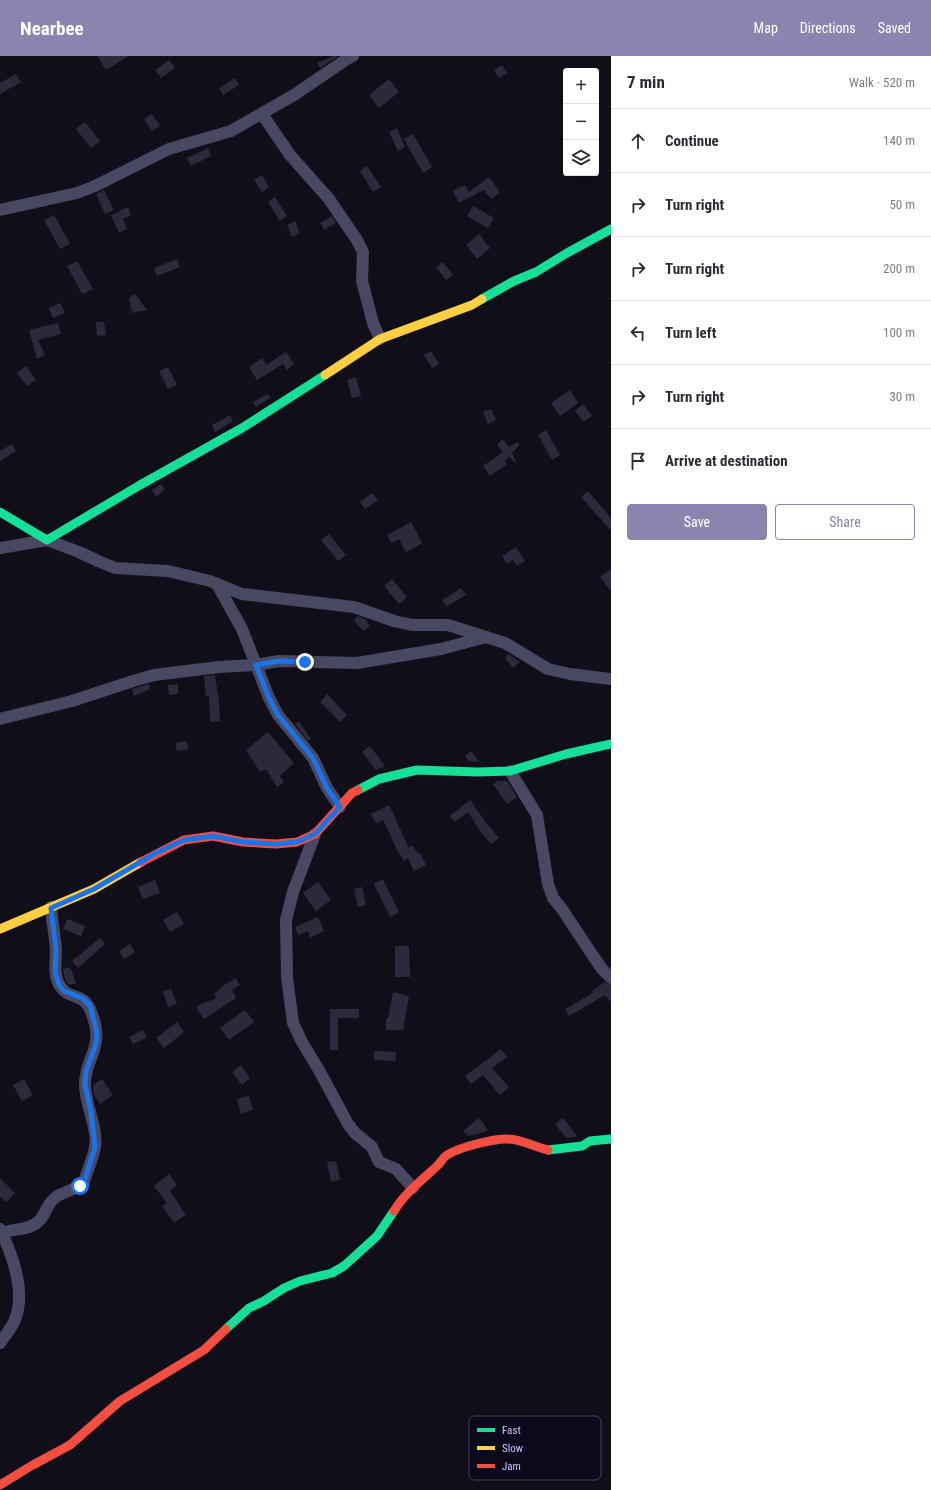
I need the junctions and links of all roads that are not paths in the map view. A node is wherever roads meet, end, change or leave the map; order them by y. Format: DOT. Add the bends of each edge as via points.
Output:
graph roads {
  1 [pos="353,56"];
  2 [pos="262,114"];
  3 [pos="0,210"];
  4 [pos="611,229"];
  5 [pos="380,339"];
  6 [pos="0,512"];
  7 [pos="47,540"];
  8 [pos="0,548"];
  9 [pos="217,584"];
  10 [pos="487,637"];
  11 [pos="256,665"];
  12 [pos="611,679"];
  13 [pos="0,719"];
  14 [pos="611,744"];
  15 [pos="510,771"];
  16 [pos="340,807"];
  17 [pos="315,834"];
  18 [pos="51,908"];
  19 [pos="0,929"];
  20 [pos="611,978"];
  21 [pos="611,1139"];
  22 [pos="414,1188"];
  23 [pos="1,1231"];
  24 [pos="0,1343"];
  25 [pos="0,1485"];
  1 -- 2 [label="street"];
  2 -- 3 [label="street" via="231,131 169,149 77,193"];
  2 -- 5 [label="street" via="290,155 357,240 362,252 362,281"];
  4 -- 5 [label="street" via="472,305"];
  5 -- 7 [label="street" via="242,428"];
  6 -- 7 [label="street"];
  7 -- 8 [label="street"];
  7 -- 9 [label="street" via="116,568 168,571"];
  9 -- 10 [label="street" via="242,594 354,607 394,621 412,625 448,625"];
  9 -- 11 [label="street" via="242,629"];
  10 -- 11 [label="street" via="440,649 357,663 279,661"];
  10 -- 12 [label="street" via="505,643 548,669"];
  11 -- 13 [label="street" via="154,675 72,701"];
  11 -- 16 [label="street" via="278,715 313,758 327,788"];
  14 -- 15 [label="street"];
  15 -- 16 [label="street" via="417,770 379,779 352,793"];
  15 -- 20 [label="street" via="537,815 548,884 553,898 590,953"];
  16 -- 17 [label="street"];
  17 -- 18 [label="street" via="297,842 276,844 243,842 213,836 184,840 94,889"];
  17 -- 22 [label="street" via="293,892 286,920 287,976 293,1022 348,1124 372,1147 379,1162 392,1166"];
  18 -- 19 [label="street"];
  18 -- 23 [label="street" via="56,950 55,972 59,985 64,991 82,998 90,1005 97,1033 96,1044 86,1071 85,1085 95,1147 84,1182 80,1186 54,1198 31,1227"];
  21 -- 22 [label="street" via="590,1141 582,1146 554,1150 506,1139 476,1144 443,1158"];
  22 -- 25 [label="street" via="399,1203 377,1236 344,1266 332,1273 284,1288 249,1308 204,1350 120,1401 70,1445"];
  23 -- 24 [label="street" via="17,1278 19,1302 14,1322"];
}
